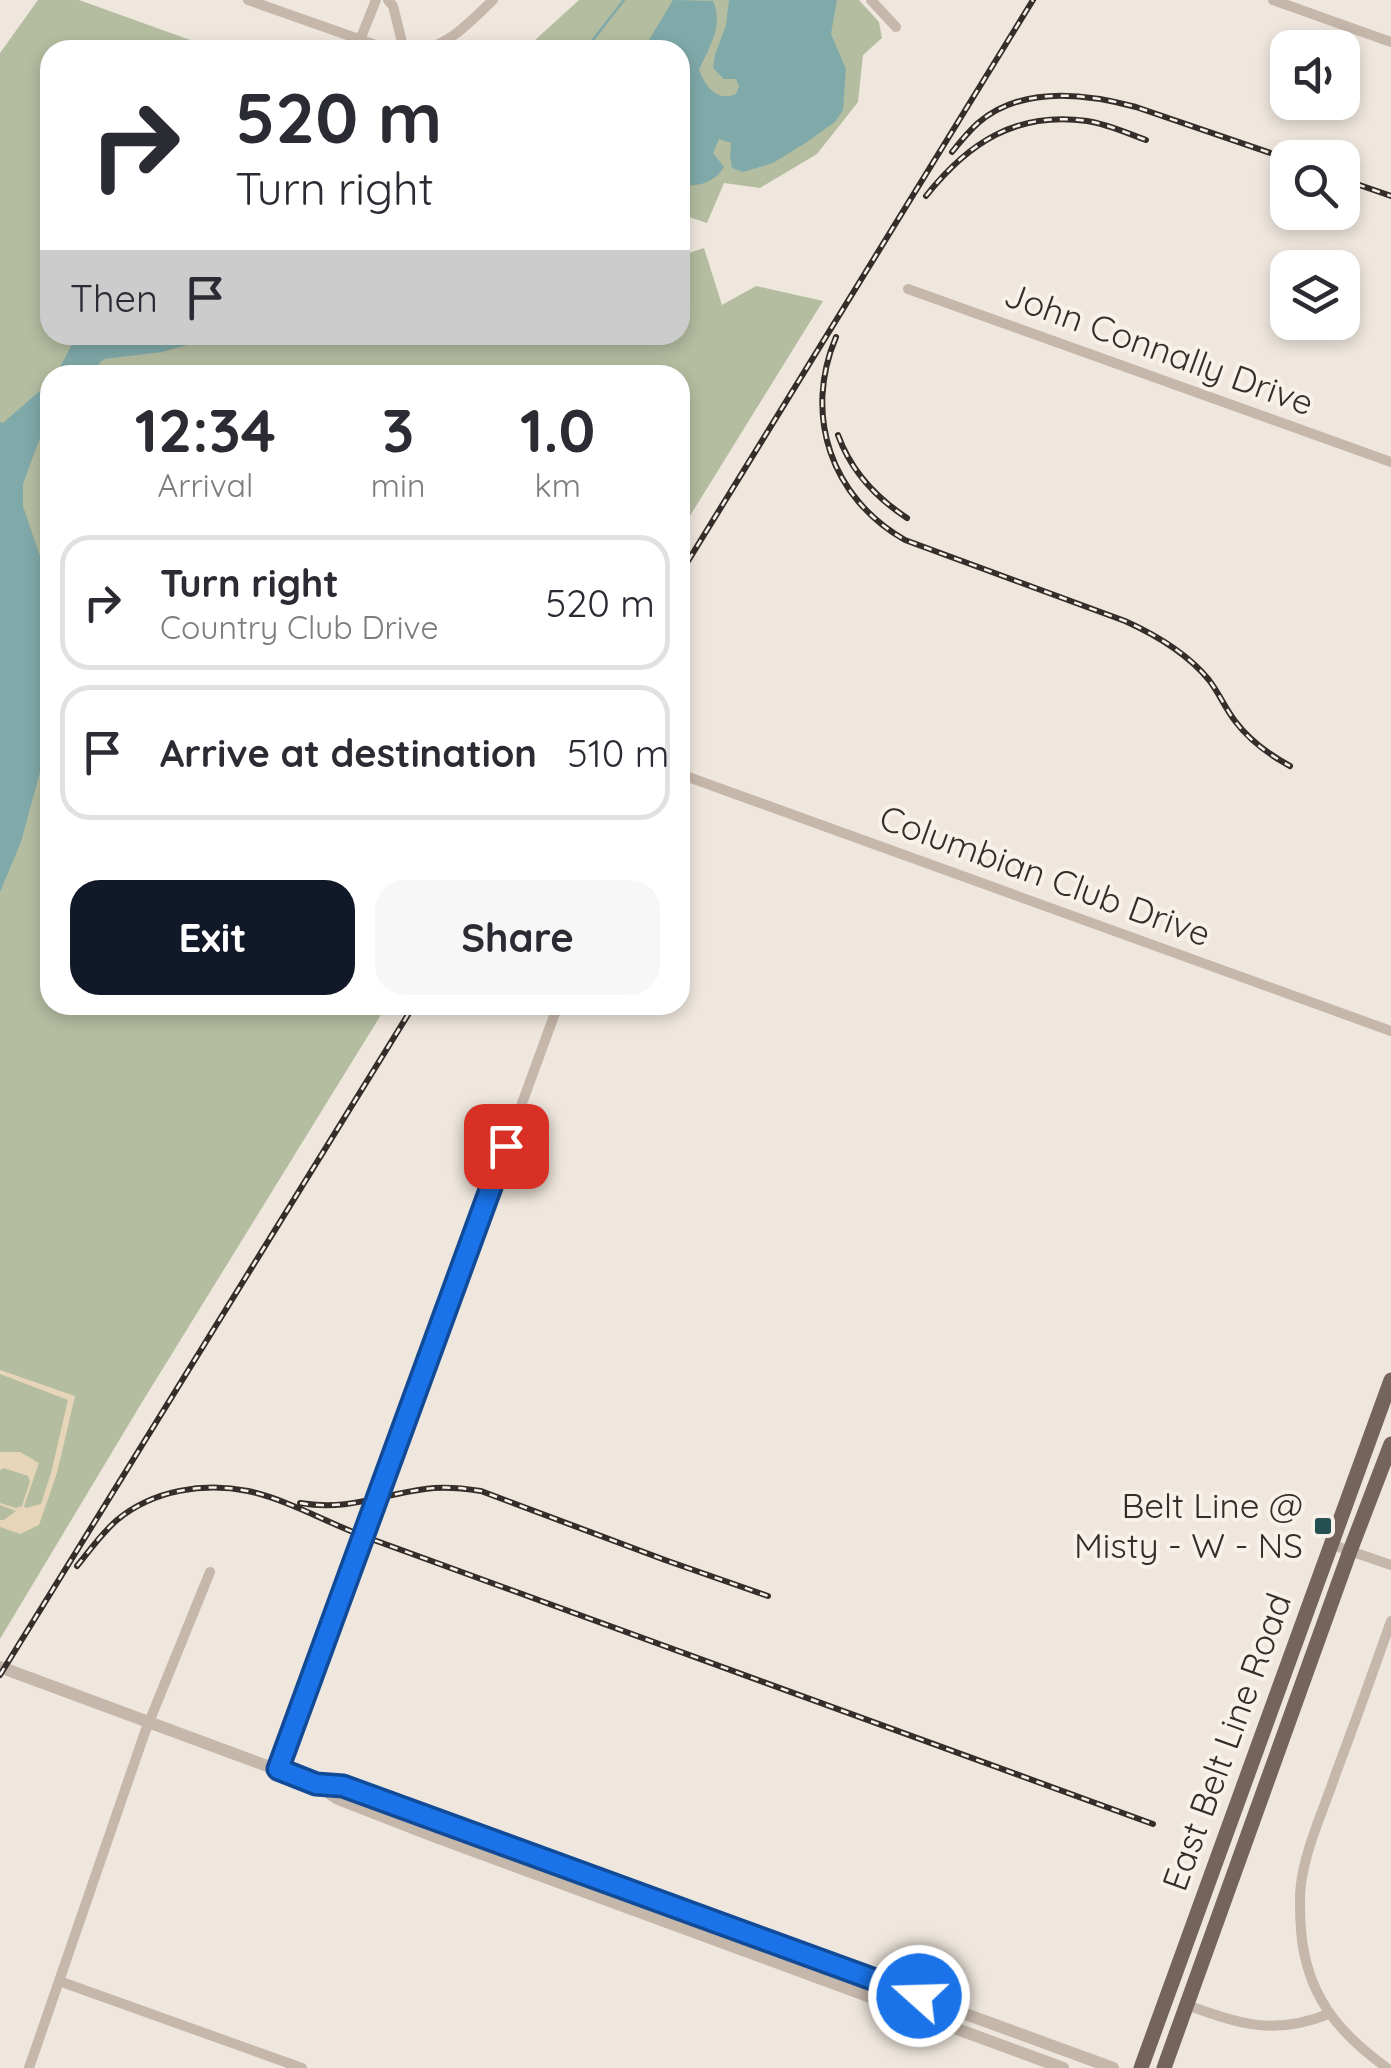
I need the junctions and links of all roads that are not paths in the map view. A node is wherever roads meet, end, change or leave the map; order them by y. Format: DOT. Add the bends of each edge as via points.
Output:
graph roads {
  1 [pos="248,0"];
  2 [pos="376,0"];
  3 [pos="388,0"];
  4 [pos="493,0"];
  5 [pos="871,0"];
  6 [pos="1273,0"];
  7 [pos="896,27"];
  8 [pos="360,40"];
  9 [pos="402,40"];
  10 [pos="446,40"];
  11 [pos="1391,42"];
  12 [pos="908,288"];
  13 [pos="1391,462"];
  14 [pos="690,778"];
  15 [pos="554,1015"];
  16 [pos="1391,1030"];
  17 [pos="1391,1380"];
  18 [pos="1391,1444"];
  19 [pos="1330,1544"];
  20 [pos="1350,1551"];
  21 [pos="1391,1564"];
  22 [pos="210,1572"];
  23 [pos="1391,1621"];
  24 [pos="0,1667"];
  25 [pos="150,1721"];
  26 [pos="278,1769"];
  27 [pos="316,1784"];
  28 [pos="1230,1818"];
  29 [pos="438,1820"];
  30 [pos="1250,1826"];
  31 [pos="433,1836"];
  32 [pos="651,1898"];
  33 [pos="645,1914"];
  34 [pos="854,1972"];
  35 [pos="59,1981"];
  36 [pos="847,1989"];
  37 [pos="1187,2004"];
  38 [pos="1329,2014"];
  39 [pos="984,2020"];
  40 [pos="978,2038"];
  41 [pos="28,2068"];
  42 [pos="302,2068"];
  43 [pos="1063,2068"];
  44 [pos="1113,2068"];
  45 [pos="1140,2068"];
  46 [pos="1164,2068"];
  47 [pos="1388,2068"];
  1 -- 8 [label="street"];
  2 -- 8 [label="street"];
  3 -- 9 [label="street"];
  4 -- 10 [label="street"];
  5 -- 7 [label="street"];
  6 -- 11 [label="street"];
  12 -- 13 [label="street, John Connally Drive"];
  14 -- 16 [label="street, Columbian Club Drive"];
  15 -- 26 [label="street"];
  17 -- 19 [label="main road, East Belt Line Road"];
  18 -- 20 [label="main road, East Belt Line Road"];
  19 -- 20 [label="street"];
  19 -- 28 [label="main road, East Belt Line Road"];
  20 -- 21 [label="street"];
  20 -- 30 [label="main road, East Belt Line Road"];
  22 -- 25 [label="street"];
  23 -- 38 [label="street" via="1301,1882 1302,1948"];
  24 -- 25 [label="street"];
  25 -- 26 [label="street"];
  25 -- 35 [label="street"];
  26 -- 27 [label="street"];
  27 -- 29 [label="street" via="343,1786"];
  27 -- 31 [label="street"];
  28 -- 30 [label="main road"];
  28 -- 45 [label="main road, East Belt Line Road"];
  29 -- 31 [label="street"];
  29 -- 32 [label="street"];
  30 -- 37 [label="main road, East Belt Line Road"];
  31 -- 33 [label="street"];
  32 -- 33 [label="street"];
  32 -- 34 [label="street"];
  33 -- 36 [label="street"];
  34 -- 36 [label="street"];
  34 -- 39 [label="street"];
  35 -- 41 [label="street"];
  35 -- 42 [label="street"];
  36 -- 40 [label="street"];
  37 -- 38 [label="street" via="1255,2025 1302,2024"];
  37 -- 46 [label="main road, East Belt Line Road"];
  38 -- 47 [label="street"];
  39 -- 40 [label="street"];
  39 -- 44 [label="street"];
  40 -- 43 [label="street"];
}
